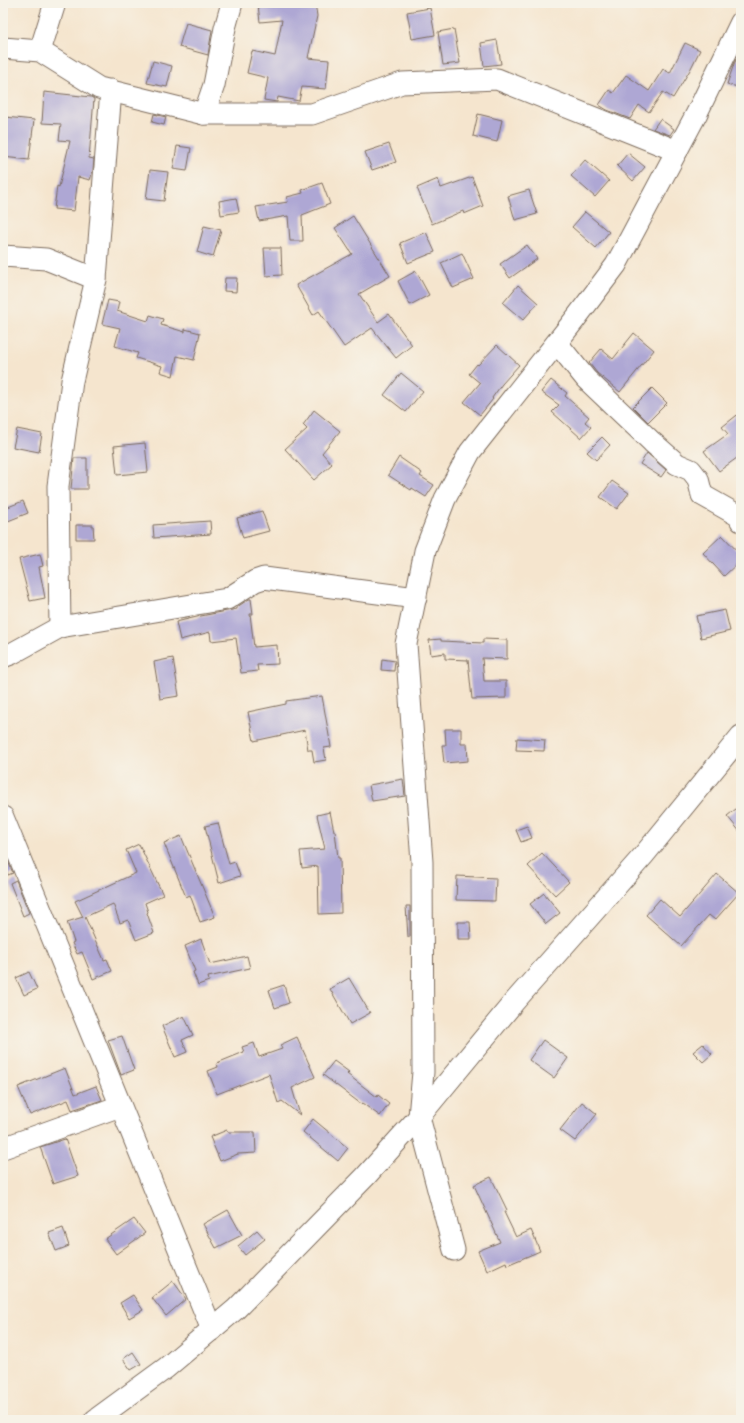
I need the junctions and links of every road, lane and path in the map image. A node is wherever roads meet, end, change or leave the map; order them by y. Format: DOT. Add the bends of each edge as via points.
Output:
graph roads {
  1 [pos="55,3"];
  2 [pos="232,3"];
  3 [pos="741,22"];
  4 [pos="3,48"];
  5 [pos="40,51"];
  6 [pos="111,90"];
  7 [pos="204,114"];
  8 [pos="677,151"];
  9 [pos="3,256"];
  10 [pos="96,279"];
  11 [pos="557,343"];
  12 [pos="741,521"];
  13 [pos="416,598"];
  14 [pos="60,627"];
  15 [pos="3,658"];
  16 [pos="741,736"];
  17 [pos="3,817"];
  18 [pos="120,1106"];
  19 [pos="419,1117"];
  20 [pos="3,1148"];
  21 [pos="454,1250"];
  22 [pos="212,1330"];
  23 [pos="95,1420"];
  1 -- 5 [label="street"];
  2 -- 7 [label="street" via="214,85"];
  3 -- 8 [label="street"];
  4 -- 5 [label="street"];
  5 -- 6 [label="street" via="100,88"];
  6 -- 7 [label="street"];
  6 -- 10 [label="street"];
  7 -- 8 [label="street" via="312,114 402,83 497,79"];
  8 -- 11 [label="street" via="616,266"];
  9 -- 10 [label="street" via="46,259"];
  10 -- 14 [label="street" via="72,381 58,486"];
  11 -- 12 [label="street" via="586,379 652,442 677,464 691,470 698,479 702,495 739,516"];
  11 -- 13 [label="street" via="470,452 445,498 425,550"];
  13 -- 14 [label="street" via="264,578 227,599"];
  13 -- 19 [label="street" via="406,644 422,862 423,1072"];
  14 -- 15 [label="street"];
  16 -- 19 [label="street" via="669,826 514,1002"];
  17 -- 18 [label="street"];
  18 -- 20 [label="street"];
  18 -- 22 [label="street"];
  19 -- 21 [label="street"];
  19 -- 22 [label="street" via="365,1177 236,1309"];
  22 -- 23 [label="street" via="166,1368"];
}
